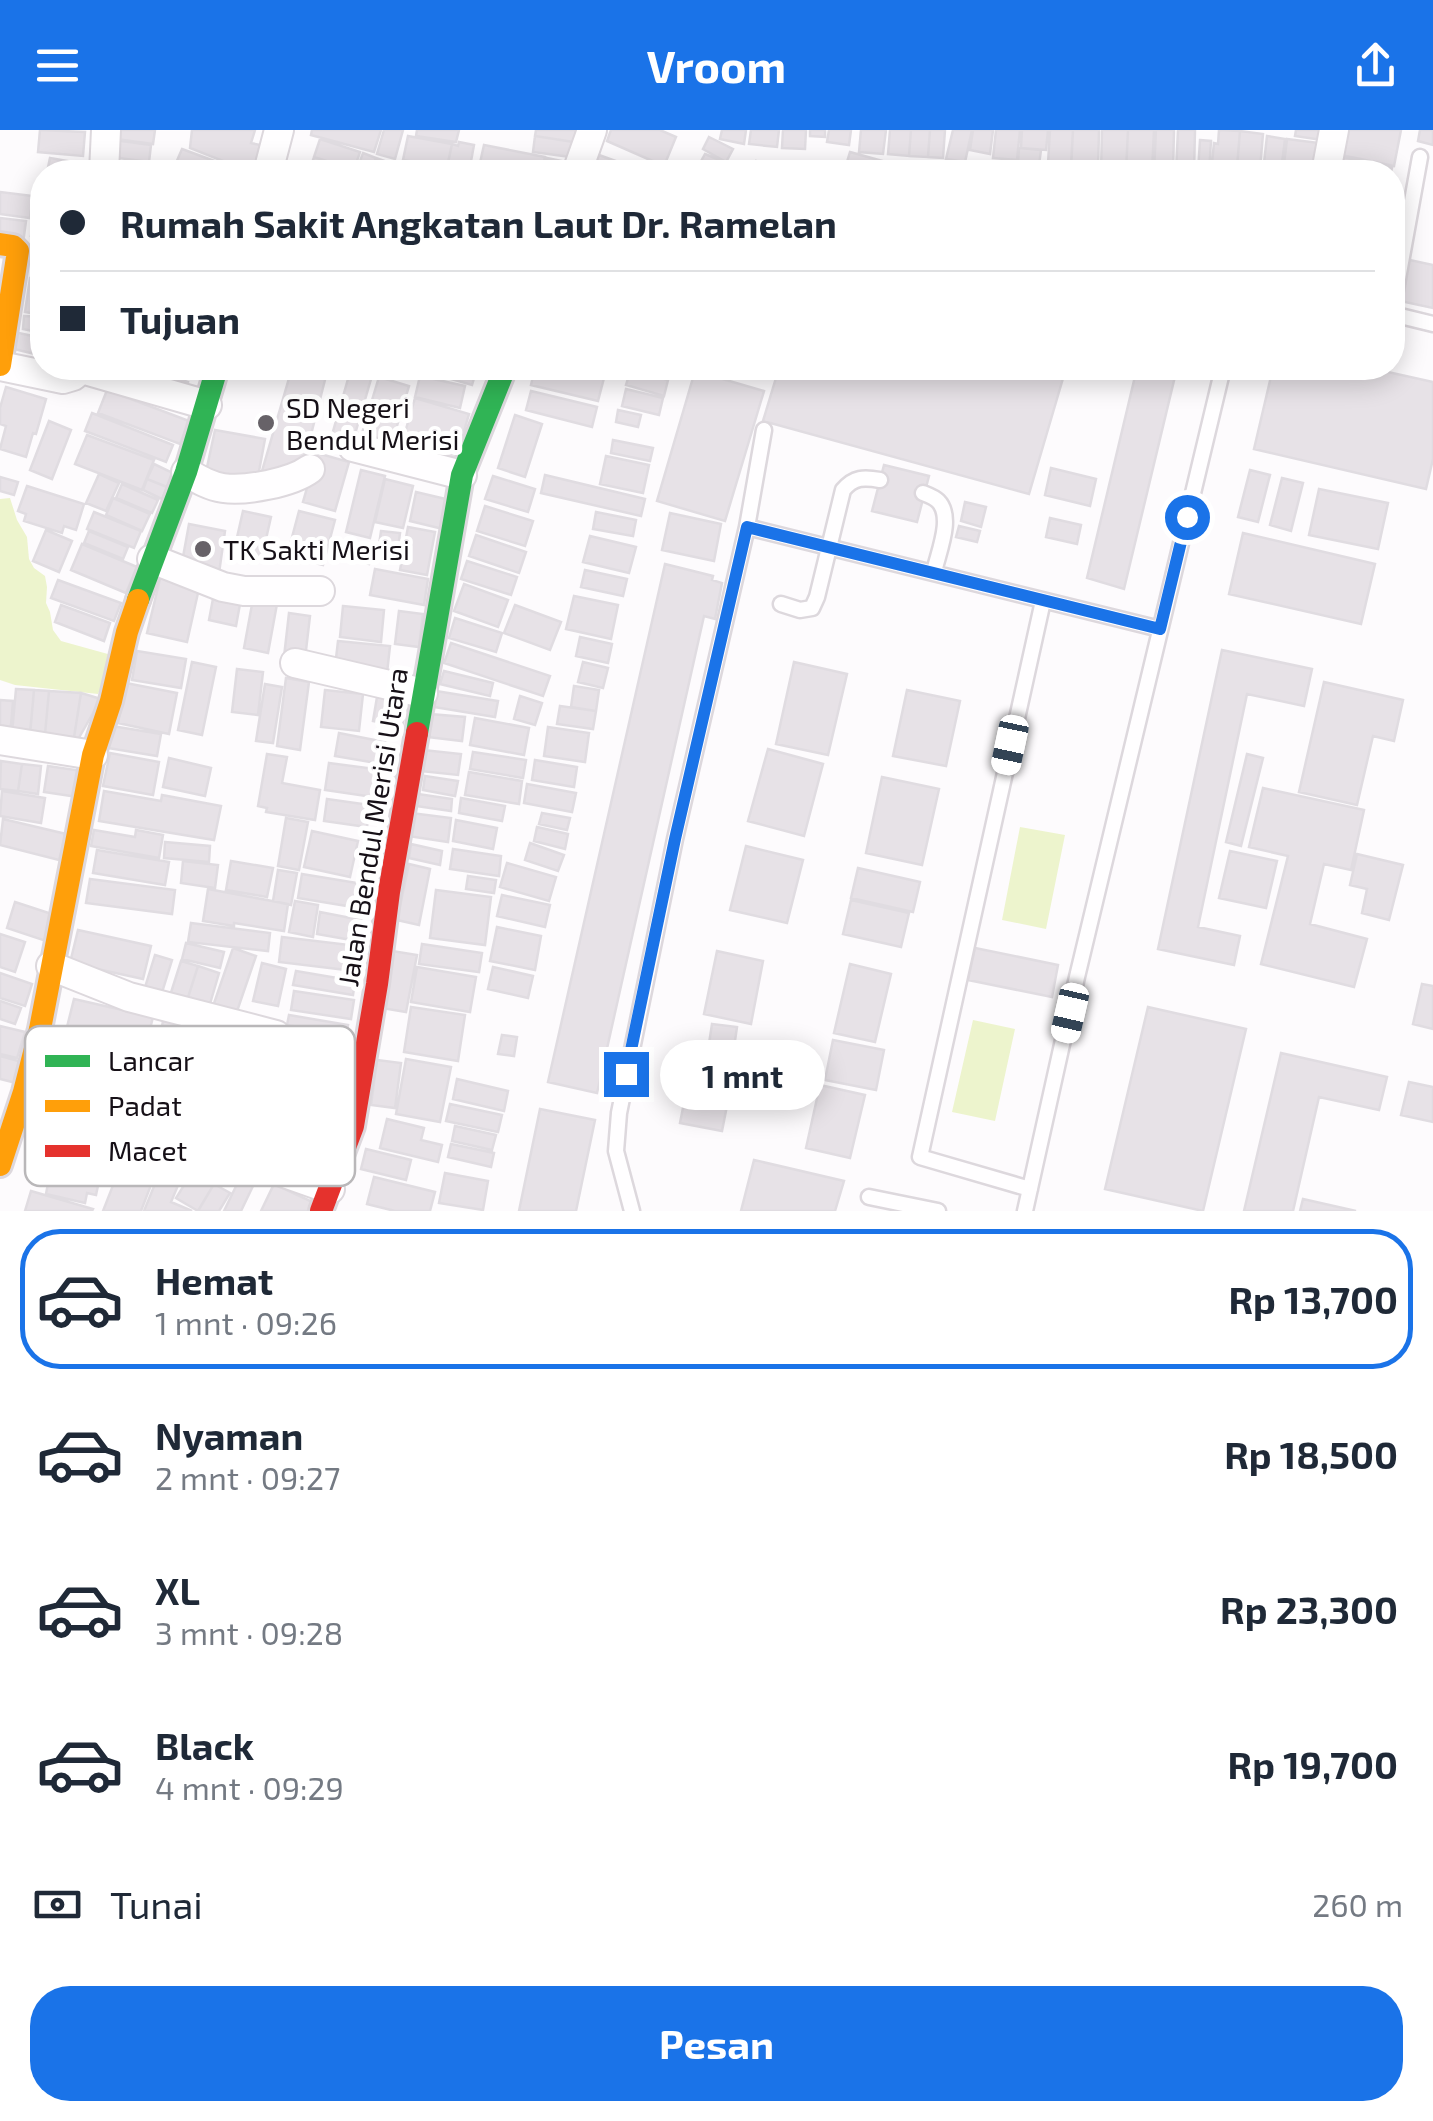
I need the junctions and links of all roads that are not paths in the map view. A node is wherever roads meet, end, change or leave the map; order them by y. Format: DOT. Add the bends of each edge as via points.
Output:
graph roads {
  1 [pos="106,130"];
  2 [pos="279,130"];
  3 [pos="592,130"];
  4 [pos="1334,130"];
  5 [pos="1420,157"];
  6 [pos="105,160"];
  7 [pos="271,160"];
  8 [pos="582,160"];
  9 [pos="1328,160"];
  10 [pos="1405,241"];
  11 [pos="0,244"];
  12 [pos="1405,316"];
  13 [pos="1433,324"];
  14 [pos="0,365"];
  15 [pos="30,368"];
  16 [pos="107,380"];
  17 [pos="214,380"];
  18 [pos="500,380"];
  19 [pos="1220,380"];
  20 [pos="207,405"];
  21 [pos="764,430"];
  22 [pos="353,447"];
  23 [pos="310,470"];
  24 [pos="186,472"];
  25 [pos="462,475"];
  26 [pos="880,480"];
  27 [pos="923,493"];
  28 [pos="747,527"];
  29 [pos="830,546"];
  30 [pos="152,559"];
  31 [pos="934,572"];
  32 [pos="320,591"];
  33 [pos="1042,601"];
  34 [pos="781,604"];
  35 [pos="1160,629"];
  36 [pos="295,662"];
  37 [pos="423,693"];
  38 [pos="0,740"];
  39 [pos="93,755"];
  40 [pos="51,966"];
  41 [pos="41,1026"];
  42 [pos="241,1026"];
  43 [pos="18,1090"];
  44 [pos="355,1111"];
  45 [pos="0,1166"];
  46 [pos="297,1186"];
  47 [pos="1030,1189"];
  48 [pos="869,1197"];
  49 [pos="326,1200"];
  50 [pos="632,1211"];
  51 [pos="938,1211"];
  52 [pos="1025,1211"];
  1 -- 6 [label="street"];
  2 -- 7 [label="street"];
  3 -- 8 [label="street"];
  4 -- 9 [label="street"];
  5 -- 10 [label="lane"];
  11 -- 14 [label="street" via="16,247 18,254"];
  12 -- 13 [label="lane"];
  14 -- 15 [label="street"];
  16 -- 20 [label="street"];
  17 -- 20 [label="street"];
  18 -- 25 [label="street, Jalan Bendul Merisi Utara"];
  19 -- 35 [label="lane"];
  20 -- 24 [label="street"];
  21 -- 28 [label="lane"];
  22 -- 25 [label="street"];
  23 -- 24 [label="street" via="280,483 226,488"];
  24 -- 30 [label="street"];
  25 -- 37 [label="street, Jalan Bendul Merisi Utara"];
  26 -- 29 [label="lane" via="849,482"];
  27 -- 31 [label="lane" via="938,500 945,522"];
  28 -- 29 [label="lane"];
  28 -- 50 [label="lane" via="618,1113 616,1151"];
  29 -- 31 [label="lane"];
  29 -- 34 [label="lane" via="812,608"];
  30 -- 32 [label="street" via="244,591"];
  30 -- 39 [label="street"];
  31 -- 33 [label="lane"];
  33 -- 35 [label="lane"];
  33 -- 47 [label="lane" via="920,1157"];
  35 -- 47 [label="lane"];
  36 -- 37 [label="street"];
  37 -- 44 [label="street, Jalan Bendul Merisi Utara"];
  38 -- 39 [label="street"];
  39 -- 40 [label="street"];
  40 -- 41 [label="street"];
  40 -- 42 [label="street" via="129,997"];
  43 -- 45 [label="street"];
  46 -- 49 [label="street"];
  47 -- 52 [label="lane"];
  48 -- 51 [label="lane"];
}
